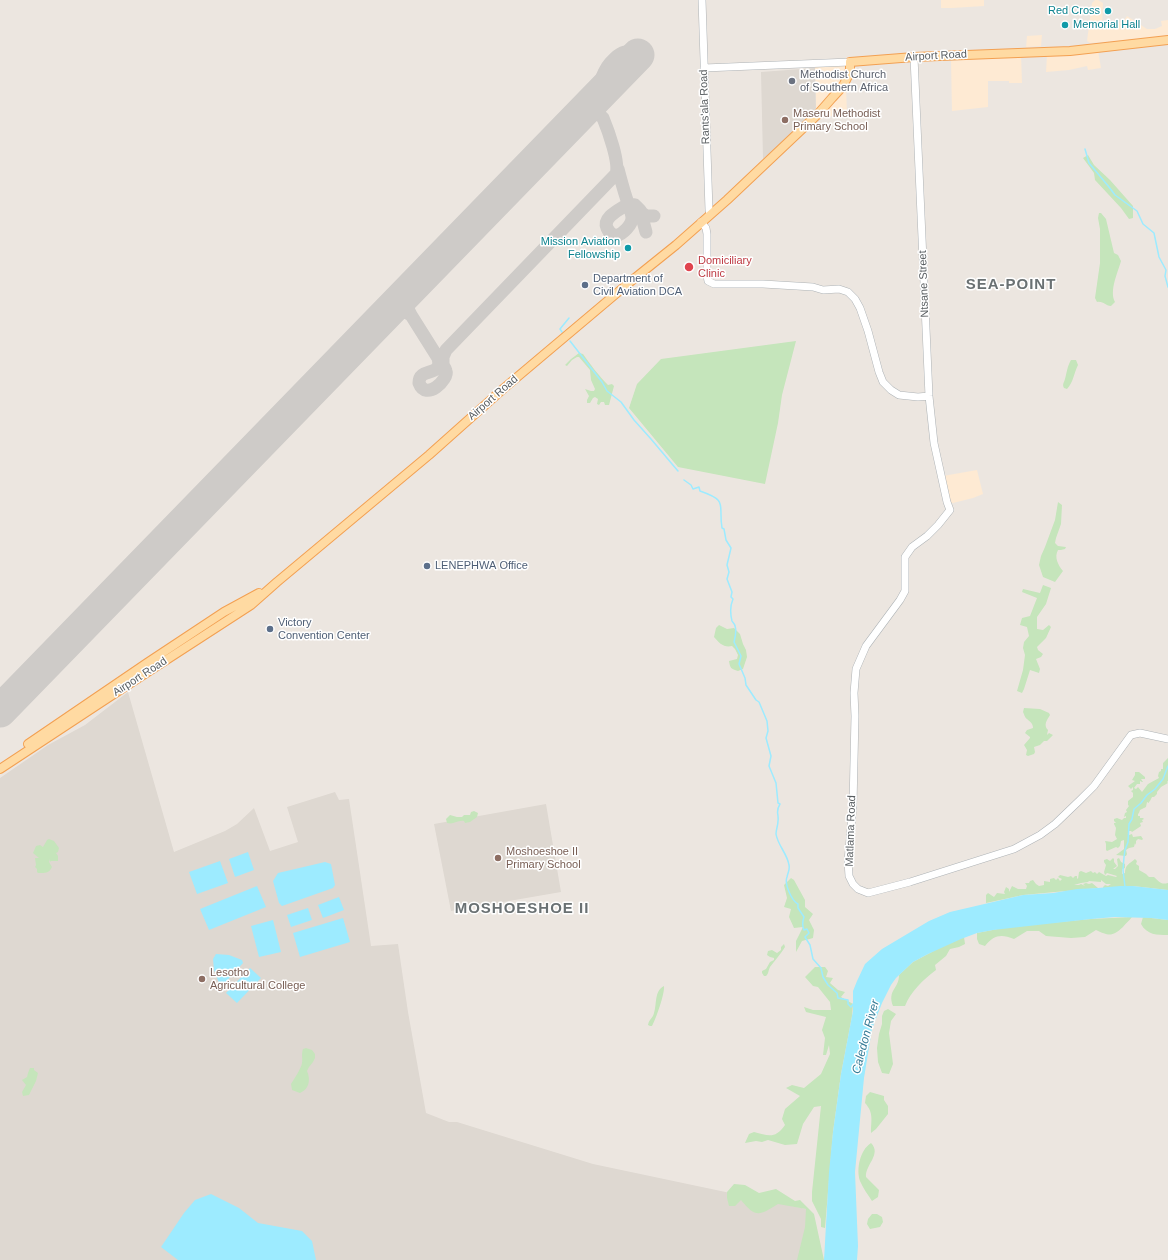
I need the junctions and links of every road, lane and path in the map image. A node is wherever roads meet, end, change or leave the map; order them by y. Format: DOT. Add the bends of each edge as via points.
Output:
graph roads {
  1 [pos="702,0"];
  2 [pos="1168,40"];
  3 [pos="914,57"];
  4 [pos="850,62"];
  5 [pos="704,68"];
  6 [pos="710,214"];
  7 [pos="701,222"];
  8 [pos="929,396"];
  9 [pos="950,510"];
  10 [pos="277,582"];
  11 [pos="1168,739"];
  12 [pos="0,763"];
  13 [pos="0,768"];
  1 -- 5 [label="street, Rants'ala Road"];
  2 -- 3 [label="main road, Airport Road" via="1070,51"];
  3 -- 4 [label="main road, Airport Road"];
  3 -- 8 [label="street, Ntsane Street"];
  4 -- 5 [label="street, Airport Road"];
  4 -- 6 [label="main road, Airport Road" via="843,86 818,114"];
  5 -- 6 [label="street, Rants'ala Road"];
  6 -- 7 [label="main road, Airport Road"];
  7 -- 8 [label="street" via="707,234 708,281 714,284 814,287 848,292 860,308 883,382 899,395"];
  7 -- 10 [label="main road, Airport Road" via="503,388 430,455"];
  8 -- 9 [label="street, Ntsane Street" via="934,443"];
  9 -- 11 [label="street, Matlama Road" via="905,557 905,591 866,646 856,669 848,860 849,876 853,884 858,889 868,892 910,882 1014,849 1055,824 1080,800 1094,786 1131,735 1140,733"];
  10 -- 12 [label="main road, Airport Road" via="224,612"];
  10 -- 13 [label="main road, Airport Road" via="251,605"];
}
